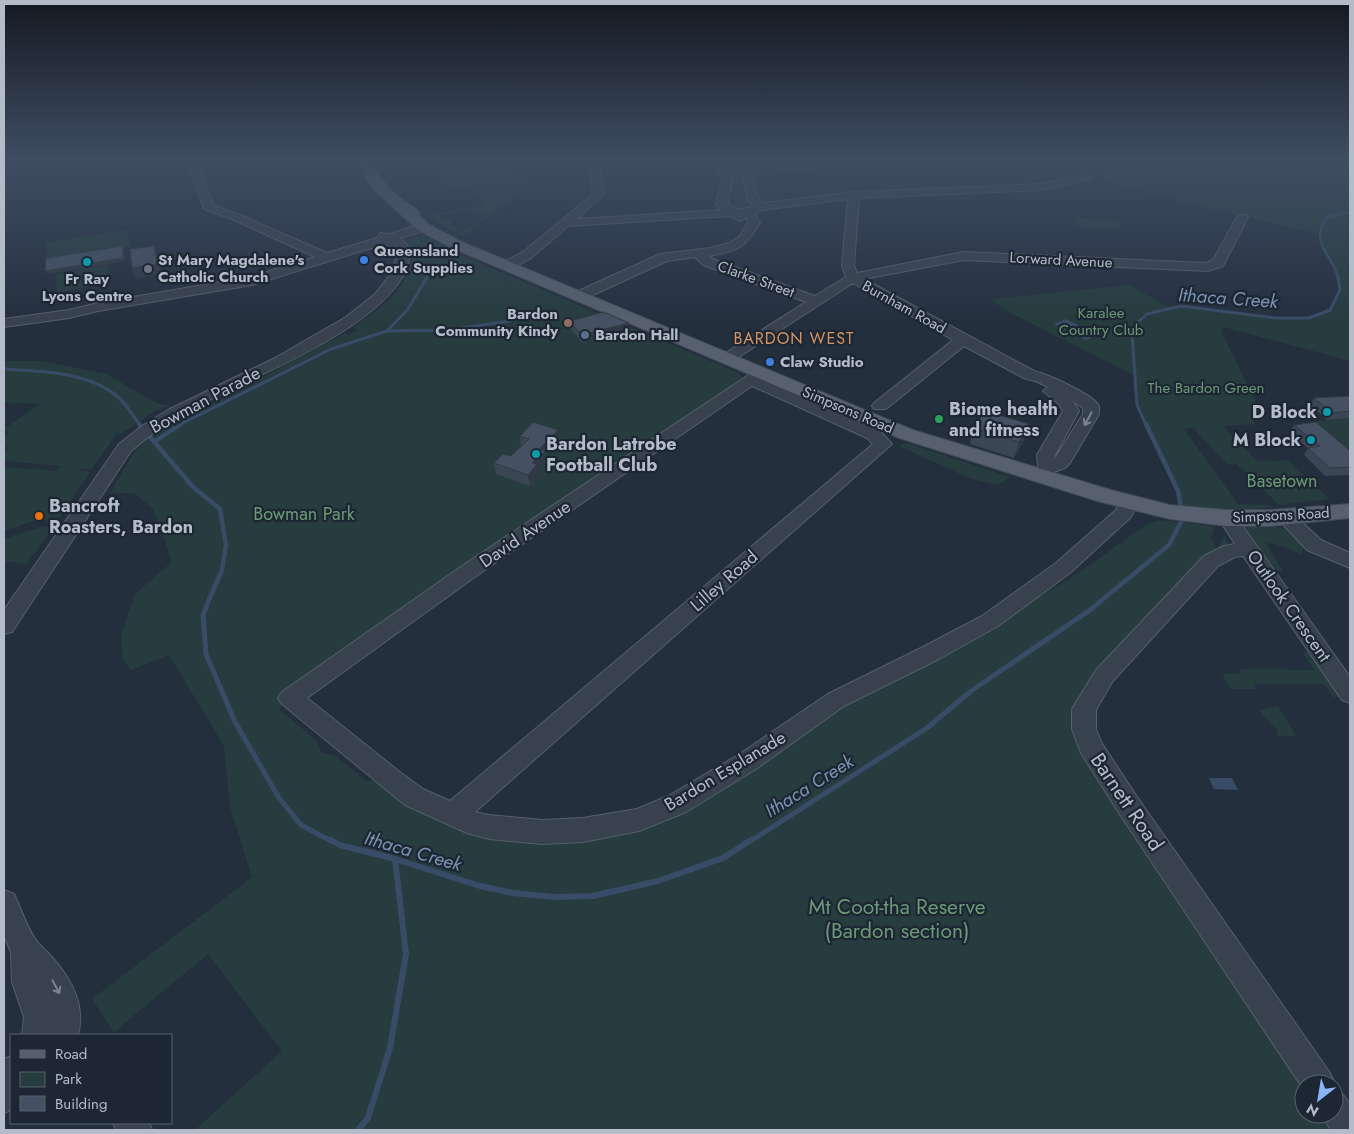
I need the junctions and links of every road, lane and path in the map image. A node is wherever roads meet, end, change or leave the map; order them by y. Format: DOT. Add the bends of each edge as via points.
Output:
graph roads {
  1 [pos="230,215"];
  2 [pos="412,215"];
  3 [pos="575,215"];
  4 [pos="701,215"];
  5 [pos="737,215"];
  6 [pos="748,215"];
  7 [pos="852,215"];
  8 [pos="1242,216"];
  9 [pos="566,223"];
  10 [pos="424,225"];
  11 [pos="748,231"];
  12 [pos="386,238"];
  13 [pos="698,253"];
  14 [pos="324,257"];
  15 [pos="507,266"];
  16 [pos="854,278"];
  17 [pos="579,296"];
  18 [pos="816,301"];
  19 [pos="4,323"];
  20 [pos="962,340"];
  21 [pos="726,359"];
  22 [pos="756,377"];
  23 [pos="880,406"];
  24 [pos="1044,473"];
  25 [pos="1129,503"];
  26 [pos="1350,511"];
  27 [pos="1285,517"];
  28 [pos="1227,518"];
  29 [pos="1248,549"];
  30 [pos="1350,561"];
  31 [pos="4,626"];
  32 [pos="1350,694"];
  33 [pos="290,698"];
  34 [pos="453,815"];
  35 [pos="4,903"];
  36 [pos="25,950"];
  37 [pos="37,1034"];
  38 [pos="63,1034"];
  39 [pos="1312,1074"];
  1 -- 14 [label="street"];
  2 -- 10 [label="main road, Simpsons Road"];
  3 -- 9 [label="street"];
  4 -- 9 [label="street"];
  5 -- 11 [label="street"];
  6 -- 11 [label="street" via="754,222"];
  7 -- 16 [label="street, Burnham Road" via="848,266"];
  8 -- 16 [label="street, Lorward Avenue" via="1218,263 1213,266 964,256"];
  9 -- 15 [label="street" via="527,256"];
  10 -- 12 [label="street"];
  10 -- 15 [label="main road, Simpsons Road" via="455,244"];
  11 -- 13 [label="street" via="745,238 734,246"];
  12 -- 14 [label="street"];
  12 -- 31 [label="street, Bowman Parade" via="403,259 394,280 376,301 337,330 175,413 125,448"];
  13 -- 17 [label="street" via="661,259"];
  13 -- 18 [label="street, Clarke Street" via="707,261"];
  14 -- 19 [label="street" via="252,281"];
  15 -- 17 [label="main road, Simpsons Road"];
  16 -- 18 [label="street"];
  16 -- 20 [label="street, Burnham Road"];
  17 -- 21 [label="main road, Simpsons Road"];
  18 -- 21 [label="street"];
  20 -- 23 [label="street"];
  20 -- 24 [label="street, Burnham Road" via="1029,375 1071,409 1046,457"];
  21 -- 22 [label="main road, Simpsons Road"];
  22 -- 24 [label="main road, Simpsons Road" via="906,434"];
  22 -- 33 [label="street, David Avenue" via="472,569"];
  22 -- 34 [label="street, Lilley Road" via="873,434 883,444"];
  24 -- 25 [label="main road, Simpsons Road"];
  25 -- 28 [label="main road, Simpsons Road" via="1170,512"];
  25 -- 34 [label="street, Bardon Esplanade" via="1124,513 1064,568 990,621 836,700 747,762 677,804 639,820 567,831 489,827"];
  26 -- 27 [label="main road, Simpsons Road"];
  27 -- 28 [label="main road, Simpsons Road"];
  27 -- 30 [label="street" via="1314,545"];
  28 -- 29 [label="street, Outlook Crescent"];
  29 -- 32 [label="street, Outlook Crescent"];
  29 -- 39 [label="street, Barnett Road" via="1231,551 1211,561 1104,676 1084,709 1084,730 1090,746 1126,802"];
  33 -- 34 [label="street, Bardon Esplanade" via="414,797"];
  35 -- 36 [label="street"];
  36 -- 37 [label="street" via="26,982 39,1017"];
  36 -- 38 [label="street, one-way" via="53,981 63,1000 67,1009"];
}
